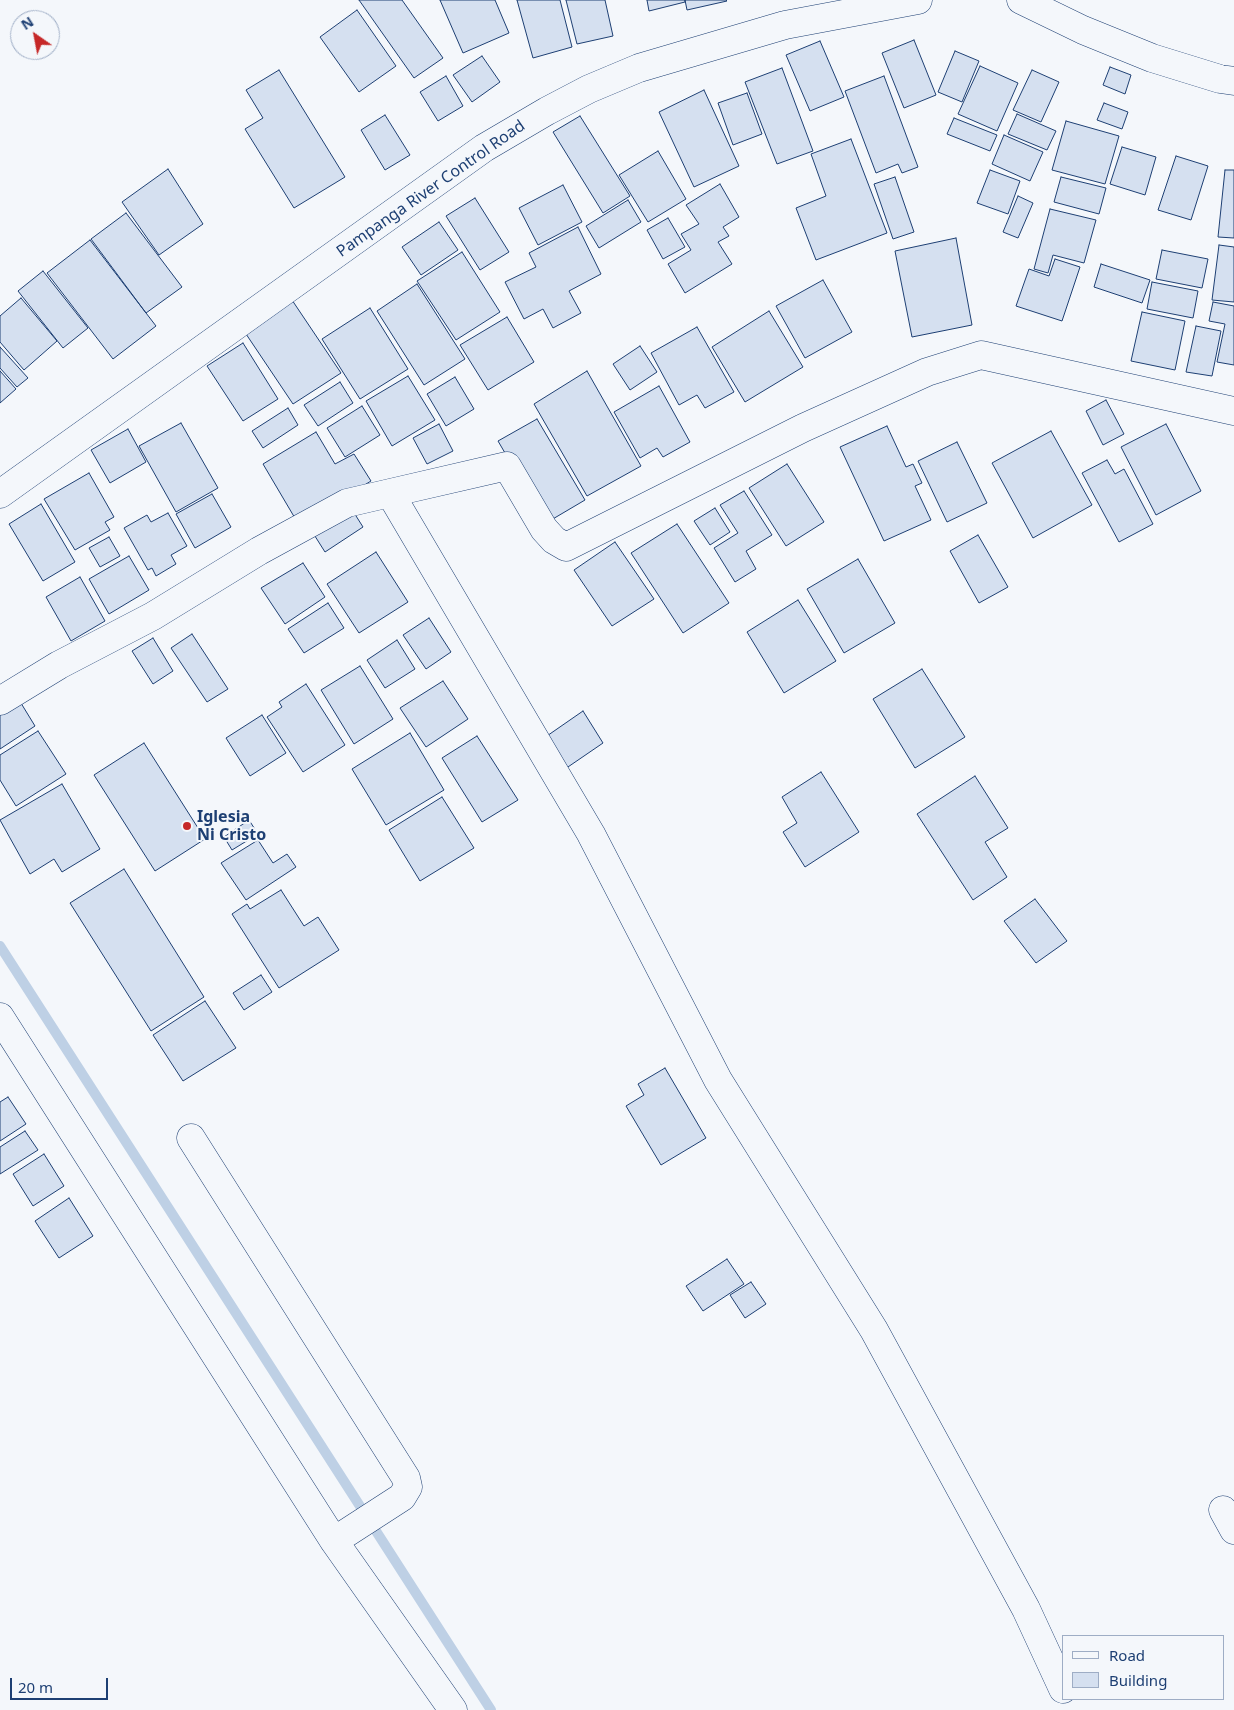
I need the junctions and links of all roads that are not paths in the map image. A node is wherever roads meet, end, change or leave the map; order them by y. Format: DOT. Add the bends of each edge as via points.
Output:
graph roads {
  1 [pos="918,0"];
  2 [pos="1021,0"];
  3 [pos="1234,81"];
  4 [pos="1234,411"];
  5 [pos="390,493"];
  6 [pos="0,494"];
  7 [pos="0,701"];
  8 [pos="0,1016"];
  9 [pos="191,1138"];
  10 [pos="339,1537"];
  11 [pos="1062,1687"];
  12 [pos="444,1705"];
  1 -- 6 [label="street, Pampanga River Control Road" via="785,25 639,68 546,111 484,148"];
  2 -- 3 [label="street" via="1152,58"];
  4 -- 5 [label="street" via="982,355 927,372 803,428 566,547 544,529 507,466"];
  5 -- 7 [label="street" via="348,503"];
  5 -- 11 [label="street" via="591,834 718,1080 874,1330 1026,1609"];
  8 -- 10 [label="street"];
  9 -- 10 [label="street" via="406,1478 408,1487 402,1497"];
  10 -- 12 [label="street"];
}
